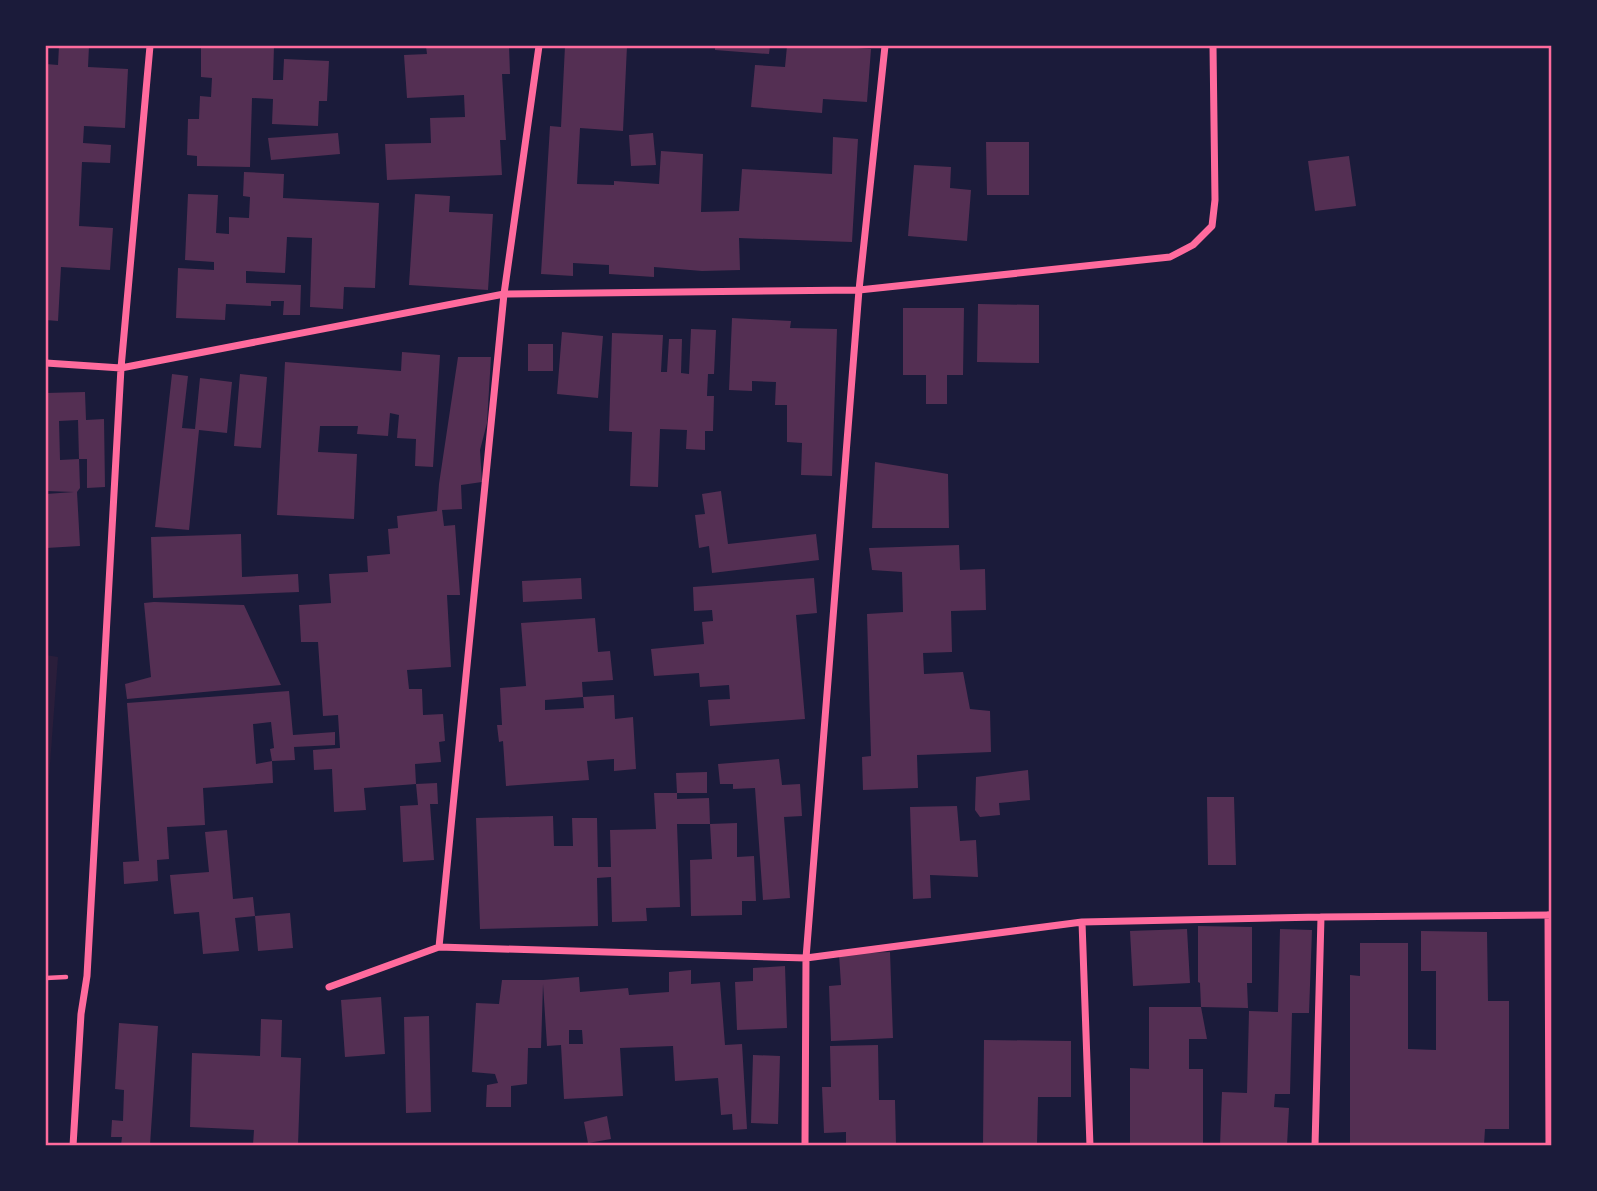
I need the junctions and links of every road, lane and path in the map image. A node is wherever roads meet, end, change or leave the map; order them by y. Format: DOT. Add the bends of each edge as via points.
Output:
graph roads {
  1 [pos="150,46"];
  2 [pos="539,46"];
  3 [pos="885,46"];
  4 [pos="1213,46"];
  5 [pos="859,290"];
  6 [pos="504,294"];
  7 [pos="46,363"];
  8 [pos="121,368"];
  9 [pos="1550,915"];
  10 [pos="1321,916"];
  11 [pos="1082,922"];
  12 [pos="439,947"];
  13 [pos="806,958"];
  14 [pos="329,987"];
  15 [pos="73,1146"];
  16 [pos="806,1146"];
  17 [pos="1090,1146"];
  18 [pos="1315,1146"];
  19 [pos="1549,1146"];
  1 -- 8 [label="street"];
  2 -- 6 [label="street"];
  3 -- 5 [label="street"];
  4 -- 5 [label="street" via="1215,200 1212,226 1193,245 1170,257"];
  5 -- 6 [label="street"];
  5 -- 13 [label="street"];
  6 -- 8 [label="street"];
  6 -- 12 [label="street"];
  7 -- 8 [label="street"];
  8 -- 15 [label="street" via="88,962"];
  9 -- 10 [label="street"];
  9 -- 19 [label="street"];
  10 -- 11 [label="street"];
  10 -- 18 [label="street"];
  11 -- 13 [label="street"];
  11 -- 17 [label="street"];
  12 -- 13 [label="street"];
  12 -- 14 [label="street"];
  13 -- 16 [label="street"];
}
